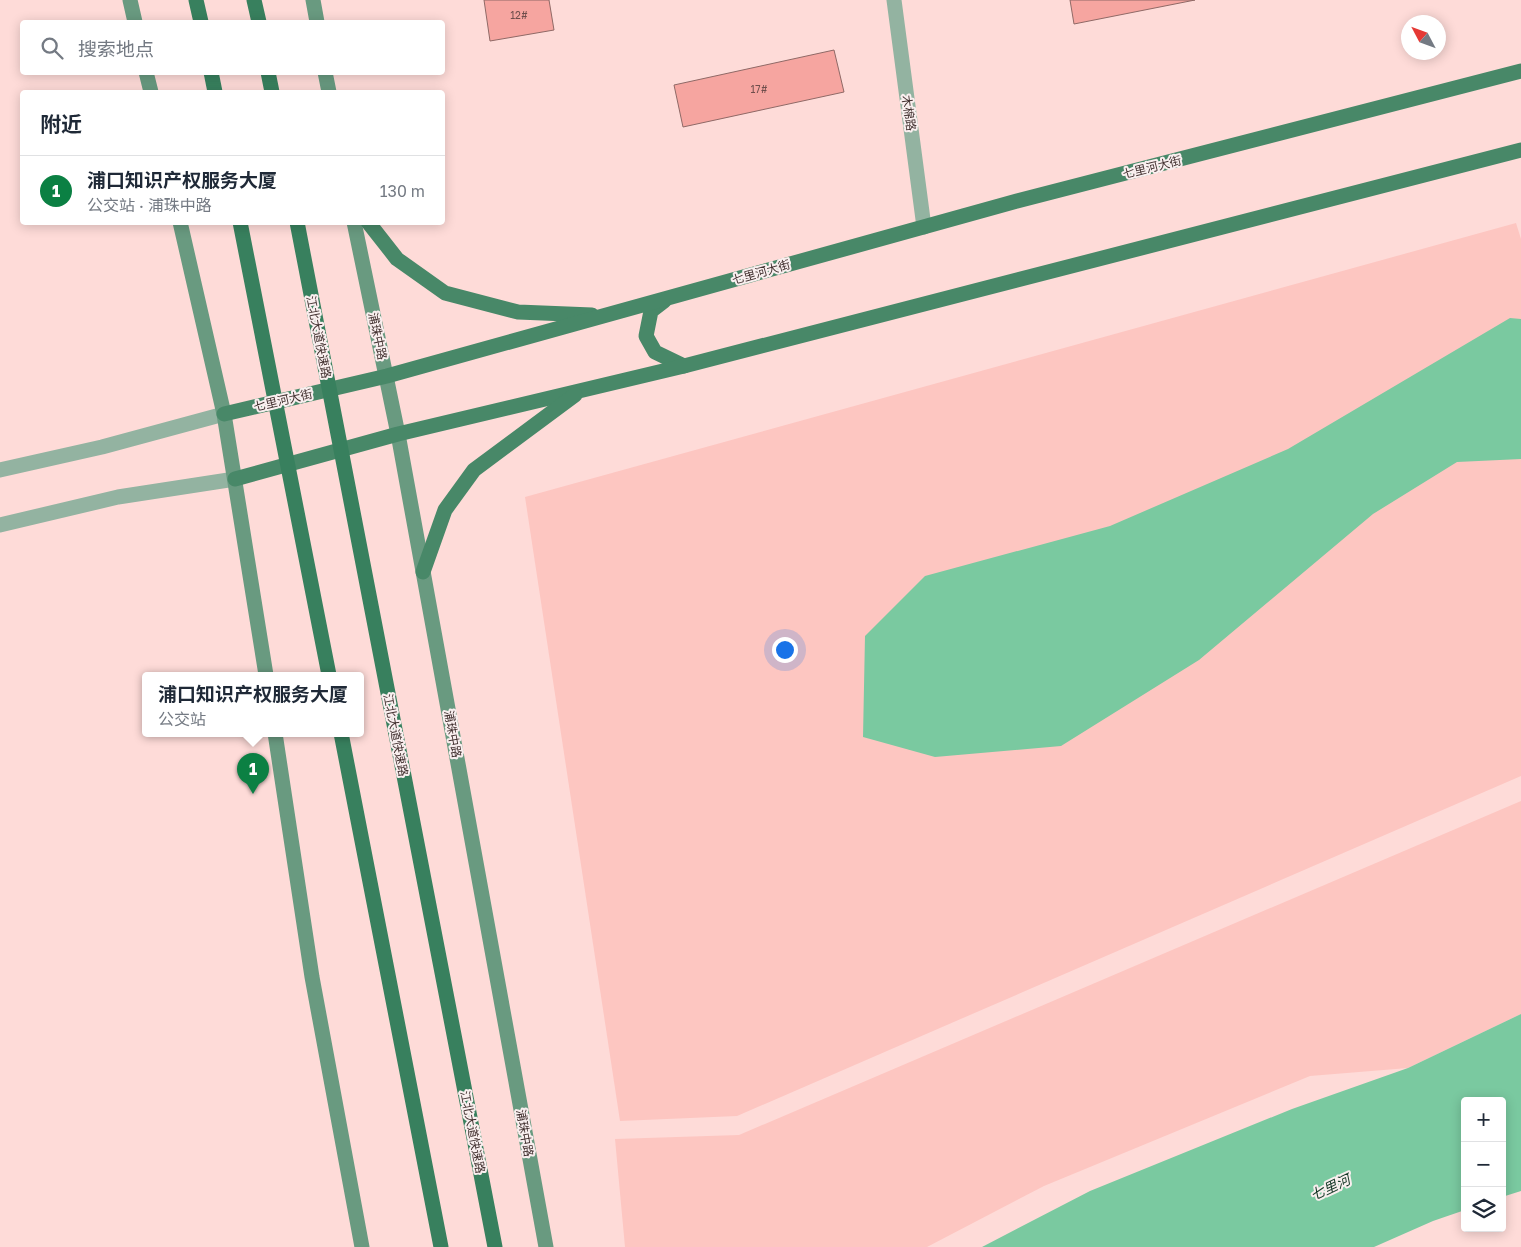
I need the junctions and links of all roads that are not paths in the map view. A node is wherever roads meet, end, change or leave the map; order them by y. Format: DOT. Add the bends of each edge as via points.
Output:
graph roads {
  1 [pos="130,0"];
  2 [pos="196,0"];
  3 [pos="254,0"];
  4 [pos="313,0"];
  5 [pos="894,0"];
  6 [pos="135,20"];
  7 [pos="201,20"];
  8 [pos="259,20"];
  9 [pos="317,20"];
  10 [pos="1521,71"];
  11 [pos="147,75"];
  12 [pos="212,75"];
  13 [pos="269,75"];
  14 [pos="326,75"];
  15 [pos="150,90"];
  16 [pos="215,90"];
  17 [pos="272,90"];
  18 [pos="329,90"];
  19 [pos="1521,150"];
  20 [pos="181,225"];
  21 [pos="241,225"];
  22 [pos="298,225"];
  23 [pos="355,225"];
  24 [pos="370,225"];
  25 [pos="924,227"];
  26 [pos="669,298"];
  27 [pos="606,315"];
  28 [pos="684,366"];
  29 [pos="387,376"];
  30 [pos="582,390"];
  31 [pos="224,414"];
  32 [pos="398,434"];
  33 [pos="0,470"];
  34 [pos="235,479"];
  35 [pos="0,525"];
  36 [pos="423,572"];
  37 [pos="266,672"];
  38 [pos="328,672"];
  39 [pos="276,737"];
  40 [pos="342,737"];
  41 [pos="362,1247"];
  42 [pos="442,1247"];
  43 [pos="495,1247"];
  44 [pos="546,1247"];
  1 -- 6 [label="main road"];
  2 -- 7 [label="highway"];
  3 -- 8 [label="highway"];
  4 -- 9 [label="main road"];
  5 -- 25 [label="street, 木棉路"];
  10 -- 25 [label="main road, 七里河大街"];
  11 -- 15 [label="main road"];
  12 -- 16 [label="highway"];
  13 -- 17 [label="highway"];
  14 -- 18 [label="main road"];
  19 -- 28 [label="main road"];
  20 -- 31 [label="main road"];
  21 -- 38 [label="highway, bridge"];
  22 -- 43 [label="highway, 江北大道快速路, bridge"];
  23 -- 29 [label="main road, 浦珠中路"];
  24 -- 27 [label="main road" via="398,259 445,293 518,312"];
  25 -- 26 [label="main road, 七里河大街"];
  26 -- 27 [label="main road, 七里河大街"];
  26 -- 28 [label="main road" via="651,310 646,336 655,352"];
  27 -- 29 [label="main road, 七里河大街"];
  28 -- 30 [label="main road"];
  29 -- 31 [label="main road, 七里河大街"];
  29 -- 32 [label="main road, 浦珠中路"];
  30 -- 32 [label="main road"];
  30 -- 36 [label="main road" via="474,470 445,510"];
  31 -- 33 [label="street, 七里河大街"];
  31 -- 34 [label="main road"];
  32 -- 34 [label="main road"];
  32 -- 36 [label="main road, 浦珠中路"];
  34 -- 35 [label="street" via="118,497"];
  34 -- 37 [label="main road"];
  36 -- 44 [label="main road, 浦珠中路"];
  39 -- 41 [label="main road" via="312,976"];
  40 -- 42 [label="highway"];
}
